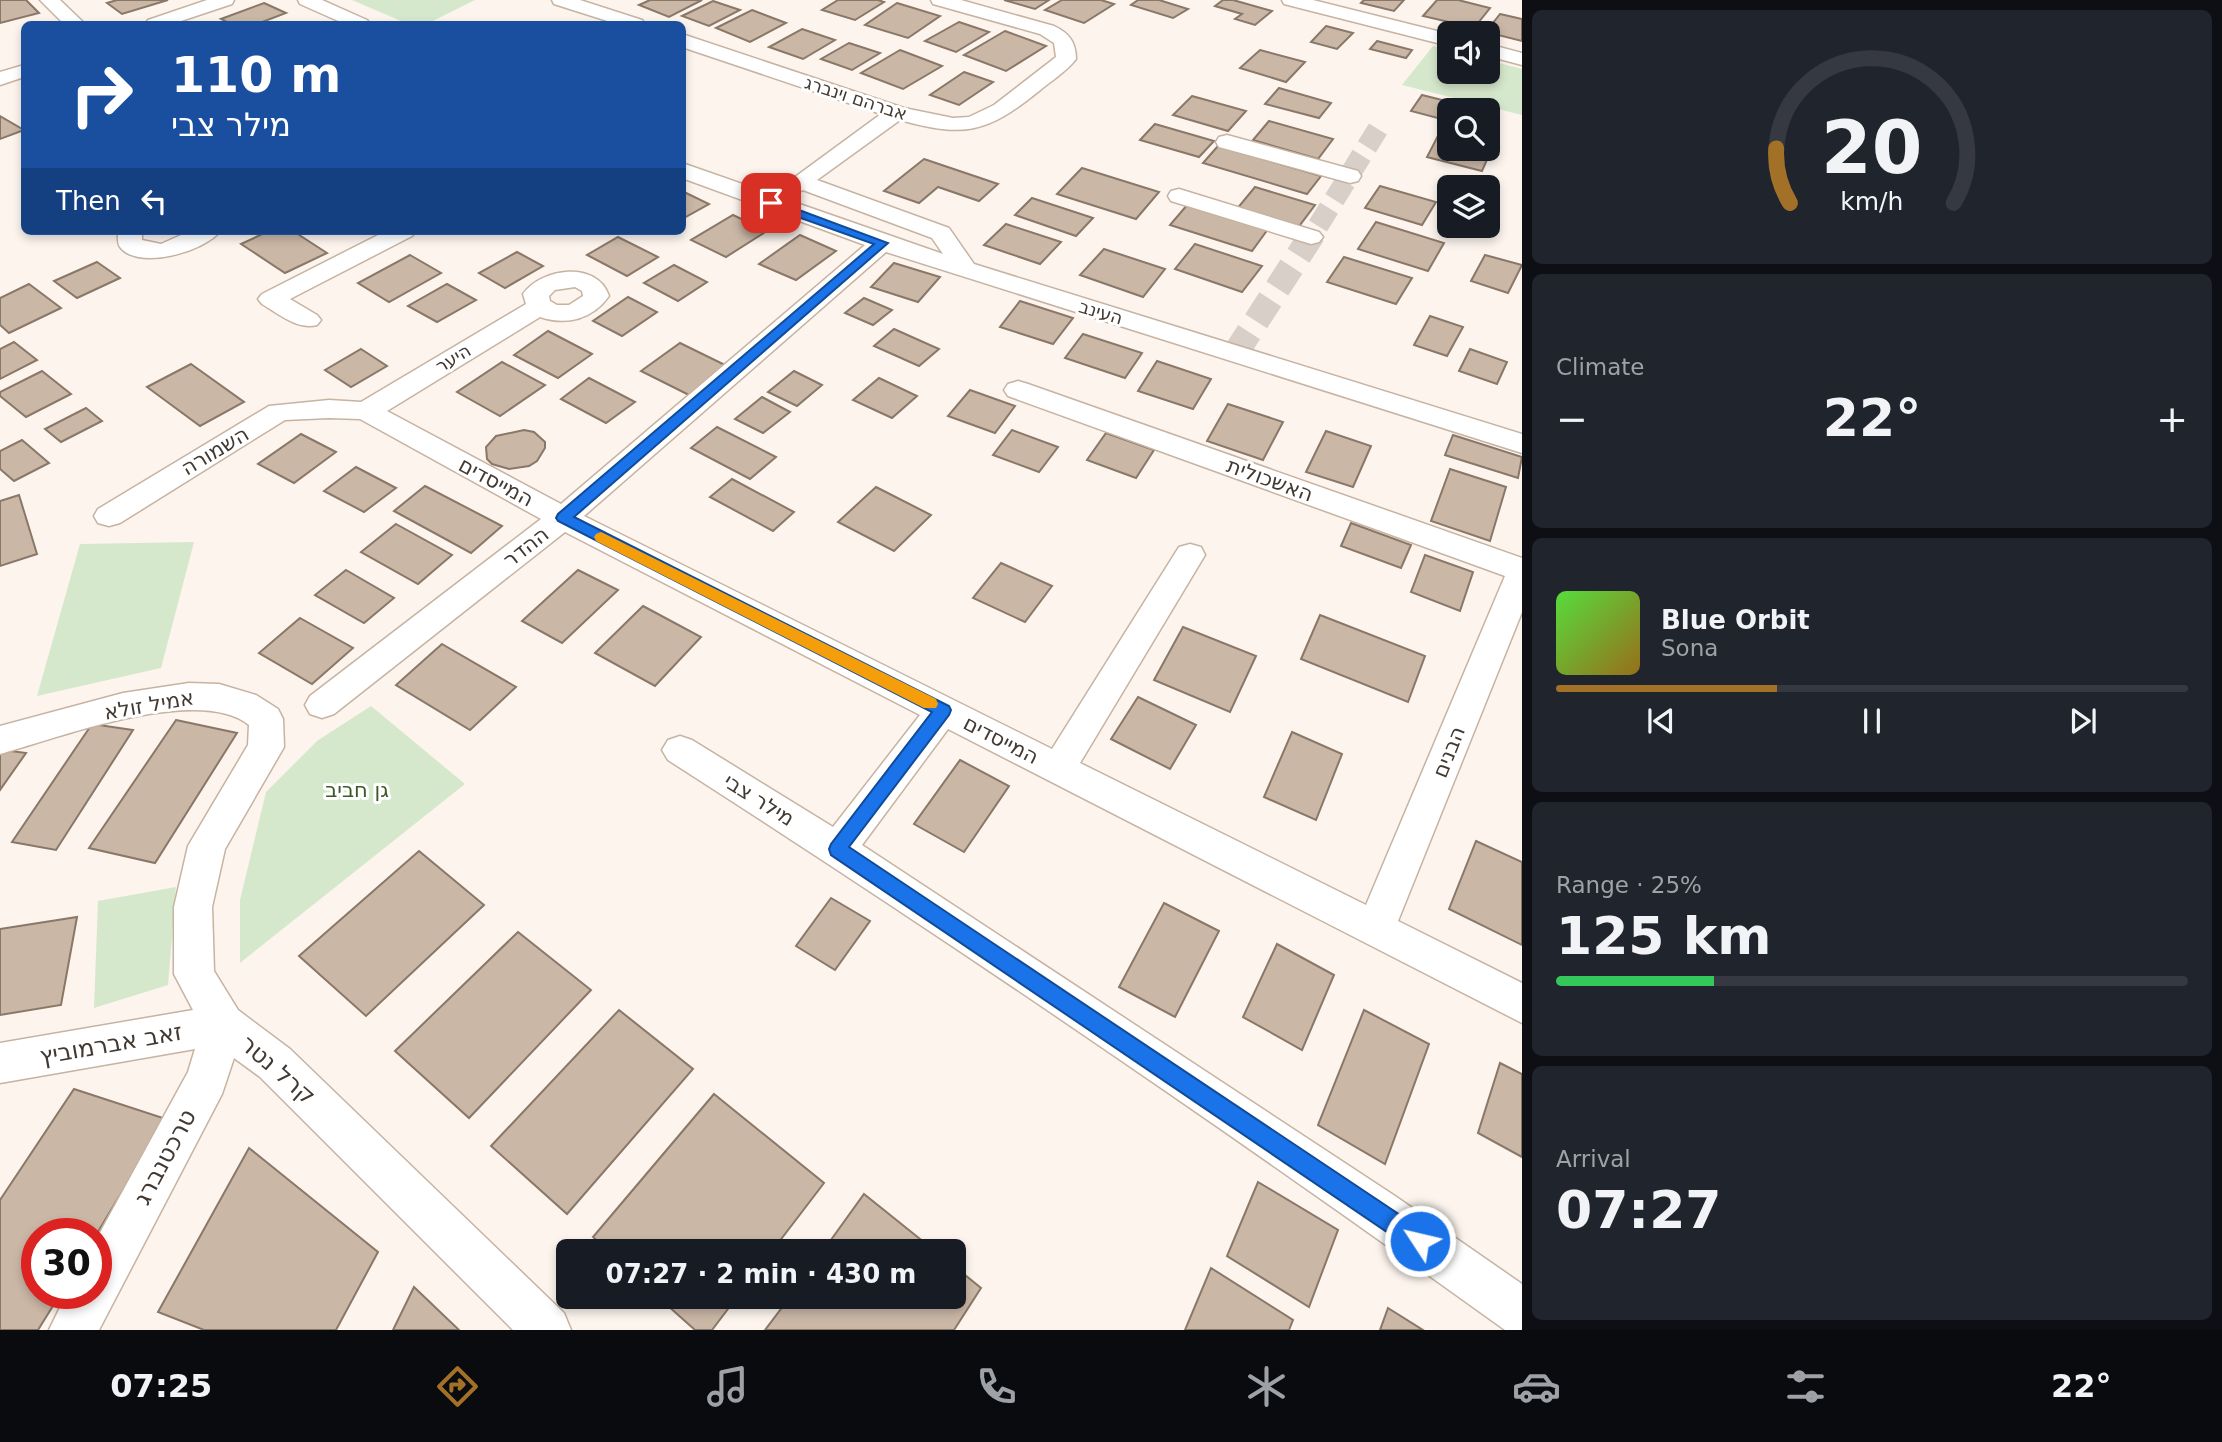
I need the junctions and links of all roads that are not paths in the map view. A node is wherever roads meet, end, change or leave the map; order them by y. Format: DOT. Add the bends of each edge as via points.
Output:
graph roads {
  1 [pos="49,0"];
  2 [pos="225,0"];
  3 [pos="307,0"];
  4 [pos="561,0"];
  5 [pos="940,0"];
  6 [pos="1291,0"];
  7 [pos="72,21"];
  8 [pos="164,21"];
  9 [pos="353,21"];
  10 [pos="626,21"];
  11 [pos="1437,37"];
  12 [pos="686,41"];
  13 [pos="1500,53"];
  14 [pos="1522,59"];
  15 [pos="21,72"];
  16 [pos="0,79"];
  17 [pos="897,112"];
  18 [pos="1227,142"];
  19 [pos="686,171"];
  20 [pos="1350,176"];
  21 [pos="801,182"];
  22 [pos="1179,196"];
  23 [pos="771,203"];
  24 [pos="130,235"];
  25 [pos="200,235"];
  26 [pos="396,235"];
  27 [pos="1311,237"];
  28 [pos="882,243"];
  29 [pos="965,269"];
  30 [pos="540,306"];
  31 [pos="308,320"];
  32 [pos="1018,390"];
  33 [pos="329,409"];
  34 [pos="366,411"];
  35 [pos="1522,444"];
  36 [pos="109,516"];
  37 [pos="564,518"];
  38 [pos="1189,555"];
  39 [pos="1522,572"];
  40 [pos="322,705"];
  41 [pos="943,710"];
  42 [pos="3,732"];
  43 [pos="266,747"];
  44 [pos="680,750"];
  45 [pos="1058,769"];
  46 [pos="838,849"];
  47 [pos="1375,930"];
  48 [pos="1522,1004"];
  49 [pos="223,1024"];
  50 [pos="0,1063"];
  51 [pos="112,1257"];
  52 [pos="84,1309"];
  53 [pos="1522,1313"];
  54 [pos="73,1330"];
  55 [pos="547,1330"];
  1 -- 7 [label="street"];
  2 -- 8 [label="street"];
  3 -- 9 [label="street"];
  4 -- 10 [label="street"];
  5 -- 17 [label="street, אברהם וינברג" via="1061,36 1067,45 1066,59 985,120 963,125"];
  6 -- 11 [label="street"];
  12 -- 17 [label="street, אברהם וינברג"];
  13 -- 14 [label="street"];
  15 -- 16 [label="street"];
  17 -- 21 [label="street"];
  18 -- 20 [label="street"];
  19 -- 23 [label="street, העינב"];
  21 -- 23 [label="street"];
  21 -- 29 [label="street" via="940,233"];
  22 -- 27 [label="street"];
  23 -- 28 [label="street, העינב"];
  24 -- 25 [label="street" via="130,244 149,253 171,249"];
  26 -- 31 [label="street" via="271,299"];
  28 -- 29 [label="street, העינב"];
  28 -- 37 [label="street, ההדר"];
  29 -- 35 [label="street, העינב"];
  30 -- 34 [label="street, היער"];
  32 -- 39 [label="street, האשכולית"];
  33 -- 34 [label="street, המייסדים"];
  33 -- 36 [label="street, השמורה" via="279,412"];
  34 -- 37 [label="street, המייסדים"];
  37 -- 40 [label="street, ההדר"];
  37 -- 41 [label="street, המייסדים"];
  38 -- 45 [label="street"];
  39 -- 47 [label="street, הבנים"];
  41 -- 45 [label="street, המייסדים"];
  41 -- 46 [label="street"];
  42 -- 43 [label="street, אמיל זולא" via="156,700 209,696 244,704 266,719"];
  43 -- 49 [label="street, קרל נטר" via="207,845 193,907 194,974"];
  44 -- 46 [label="street, מילר צבי"];
  45 -- 47 [label="street, המייסדים"];
  46 -- 53 [label="street, מילר צבי"];
  47 -- 48 [label="street, המייסדים"];
  49 -- 50 [label="street, זאב אברמוביץ"];
  49 -- 51 [label="street, טרכטנברג" via="207,1079"];
  49 -- 55 [label="street, קרל נטר" via="275,1063"];
  52 -- 54 [label="street"];
}
